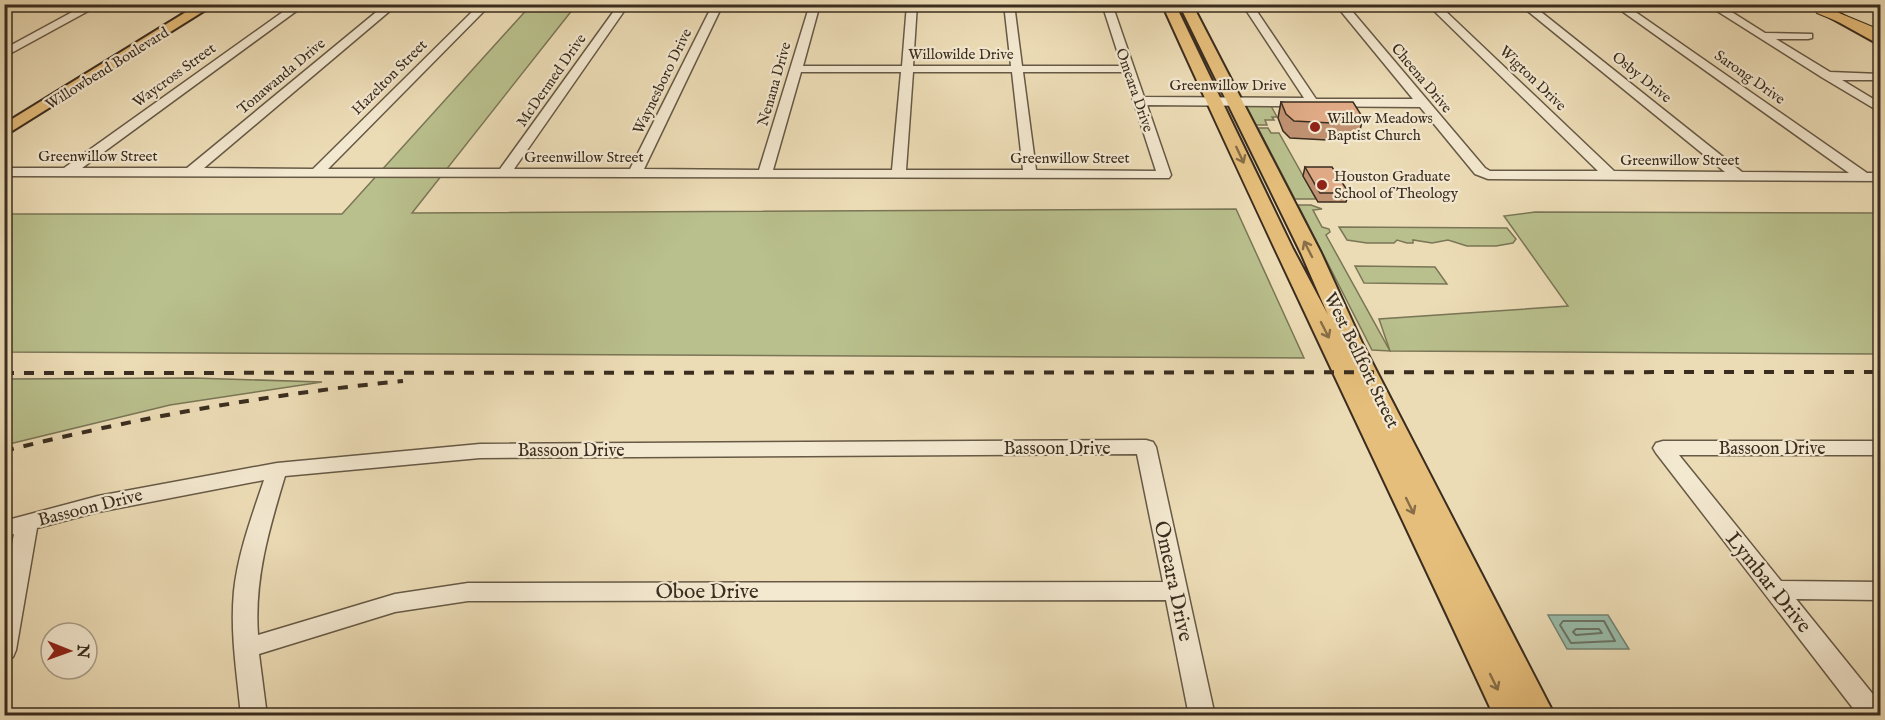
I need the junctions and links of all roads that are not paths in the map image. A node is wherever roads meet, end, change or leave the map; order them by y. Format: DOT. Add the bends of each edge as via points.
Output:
graph roads {
  1 [pos="96,4"];
  2 [pos="190,4"];
  3 [pos="200,4"];
  4 [pos="210,4"];
  5 [pos="302,4"];
  6 [pos="393,4"];
  7 [pos="486,4"];
  8 [pos="624,4"];
  9 [pos="718,4"];
  10 [pos="815,4"];
  11 [pos="912,4"];
  12 [pos="1009,4"];
  13 [pos="1107,4"];
  14 [pos="1168,4"];
  15 [pos="1185,4"];
  16 [pos="1247,4"];
  17 [pos="1340,4"];
  18 [pos="1432,4"];
  19 [pos="1524,4"];
  20 [pos="1617,4"];
  21 [pos="1711,4"];
  22 [pos="1844,4"];
  23 [pos="1867,4"];
  24 [pos="1817,7"];
  25 [pos="1881,11"];
  26 [pos="1881,24"];
  27 [pos="176,25"];
  28 [pos="1881,35"];
  29 [pos="1761,36"];
  30 [pos="1808,36"];
  31 [pos="1203,41"];
  32 [pos="1881,41"];
  33 [pos="1186,42"];
  34 [pos="124,45"];
  35 [pos="144,45"];
  36 [pos="4,54"];
  37 [pos="796,69"];
  38 [pos="907,69"];
  39 [pos="1018,69"];
  40 [pos="1127,69"];
  41 [pos="1827,76"];
  42 [pos="1876,76"];
  43 [pos="31,101"];
  44 [pos="53,101"];
  45 [pos="1139,101"];
  46 [pos="1224,102"];
  47 [pos="1312,102"];
  48 [pos="1424,103"];
  49 [pos="1881,108"];
  50 [pos="4,117"];
  51 [pos="4,131"];
  52 [pos="1480,171"];
  53 [pos="4,172"];
  54 [pos="66,172"];
  55 [pos="189,173"];
  56 [pos="316,173"];
  57 [pos="635,173"];
  58 [pos="765,173"];
  59 [pos="899,173"];
  60 [pos="504,174"];
  61 [pos="1030,174"];
  62 [pos="1164,175"];
  63 [pos="1611,176"];
  64 [pos="1738,176"];
  65 [pos="1864,177"];
  66 [pos="1881,177"];
  67 [pos="1146,447"];
  68 [pos="1663,448"];
  69 [pos="1881,448"];
  70 [pos="277,470"];
  71 [pos="27,523"];
  72 [pos="4,529"];
  73 [pos="1461,585"];
  74 [pos="1175,591"];
  75 [pos="1776,591"];
  76 [pos="1881,591"];
  77 [pos="247,648"];
  78 [pos="4,650"];
  79 [pos="254,716"];
  80 [pos="1202,716"];
  81 [pos="1510,716"];
  82 [pos="1539,716"];
  83 [pos="1875,716"];
  1 -- 36 [label="street"];
  2 -- 34 [label="main road, Willowbend Boulevard"];
  3 -- 27 [label="main road"];
  4 -- 27 [label="main road, Willowbend Boulevard"];
  5 -- 54 [label="street, Waycross Street"];
  6 -- 55 [label="street, Tonawanda Drive"];
  7 -- 56 [label="street, Hazelton Street"];
  8 -- 60 [label="street, McDermed Drive"];
  9 -- 57 [label="street, Waynesboro Drive"];
  10 -- 37 [label="street, Nenana Drive"];
  11 -- 38 [label="street"];
  12 -- 39 [label="street"];
  13 -- 40 [label="street, Omeara Drive"];
  14 -- 33 [label="main road, West Bellfort Street"];
  15 -- 31 [label="main road, West Bellfort Street"];
  16 -- 47 [label="street"];
  17 -- 48 [label="street, Cheena Drive"];
  18 -- 63 [label="street, Wigton Drive"];
  19 -- 64 [label="street, Osby Drive"];
  20 -- 65 [label="street, Sarong Drive"];
  21 -- 29 [label="street"];
  22 -- 26 [label="highway"];
  23 -- 25 [label="highway"];
  24 -- 28 [label="highway"];
  24 -- 32 [label="main road"];
  27 -- 35 [label="main road, Willowbend Boulevard"];
  29 -- 30 [label="street"];
  29 -- 41 [label="street"];
  31 -- 33 [label="main road"];
  31 -- 46 [label="main road, West Bellfort Street"];
  33 -- 46 [label="main road, West Bellfort Street"];
  34 -- 35 [label="main road"];
  34 -- 43 [label="main road, Willowbend Boulevard"];
  35 -- 44 [label="main road, Willowbend Boulevard"];
  37 -- 38 [label="street, Willowilde Drive"];
  37 -- 58 [label="street, Nenana Drive"];
  38 -- 39 [label="street, Willowilde Drive"];
  38 -- 59 [label="street"];
  39 -- 40 [label="street, Willowilde Drive"];
  39 -- 61 [label="street"];
  40 -- 45 [label="street, Omeara Drive"];
  41 -- 42 [label="street"];
  41 -- 49 [label="street"];
  43 -- 44 [label="main road"];
  43 -- 50 [label="main road, Willowbend Boulevard"];
  44 -- 51 [label="main road, Willowbend Boulevard"];
  45 -- 46 [label="street, Greenwillow Drive"];
  45 -- 62 [label="street, Omeara Drive"];
  46 -- 47 [label="street, Greenwillow Drive"];
  46 -- 73 [label="main road, West Bellfort Street" via="1273,202 1352,345"];
  47 -- 48 [label="street, Greenwillow Drive"];
  48 -- 52 [label="street, Cheena Drive"];
  52 -- 63 [label="street, Greenwillow Street" via="1496,176"];
  53 -- 54 [label="street, Greenwillow Street"];
  54 -- 55 [label="street, Greenwillow Street"];
  55 -- 56 [label="street, Greenwillow Street"];
  56 -- 60 [label="street, Greenwillow Street"];
  57 -- 58 [label="street, Greenwillow Street"];
  57 -- 60 [label="street, Greenwillow Street"];
  58 -- 59 [label="street, Greenwillow Street"];
  59 -- 61 [label="street, Greenwillow Street"];
  61 -- 62 [label="street, Greenwillow Street"];
  63 -- 64 [label="street, Greenwillow Street"];
  64 -- 65 [label="street, Greenwillow Street"];
  65 -- 66 [label="street, Greenwillow Street"];
  67 -- 70 [label="street, Bassoon Drive" via="480,451"];
  67 -- 74 [label="street, Omeara Drive"];
  68 -- 69 [label="street, Bassoon Drive"];
  68 -- 75 [label="street, Lymbar Drive"];
  70 -- 71 [label="street, Bassoon Drive" via="98,504"];
  70 -- 77 [label="street" via="246,592"];
  71 -- 72 [label="street, Bassoon Drive"];
  71 -- 78 [label="street"];
  73 -- 81 [label="main road, West Bellfort Street, one-way"];
  73 -- 82 [label="main road, West Bellfort Street"];
  74 -- 77 [label="street, Oboe Drive" via="468,592 395,603"];
  74 -- 80 [label="street, Omeara Drive"];
  75 -- 76 [label="street"];
  75 -- 83 [label="street, Lymbar Drive"];
  77 -- 79 [label="street"];
}
